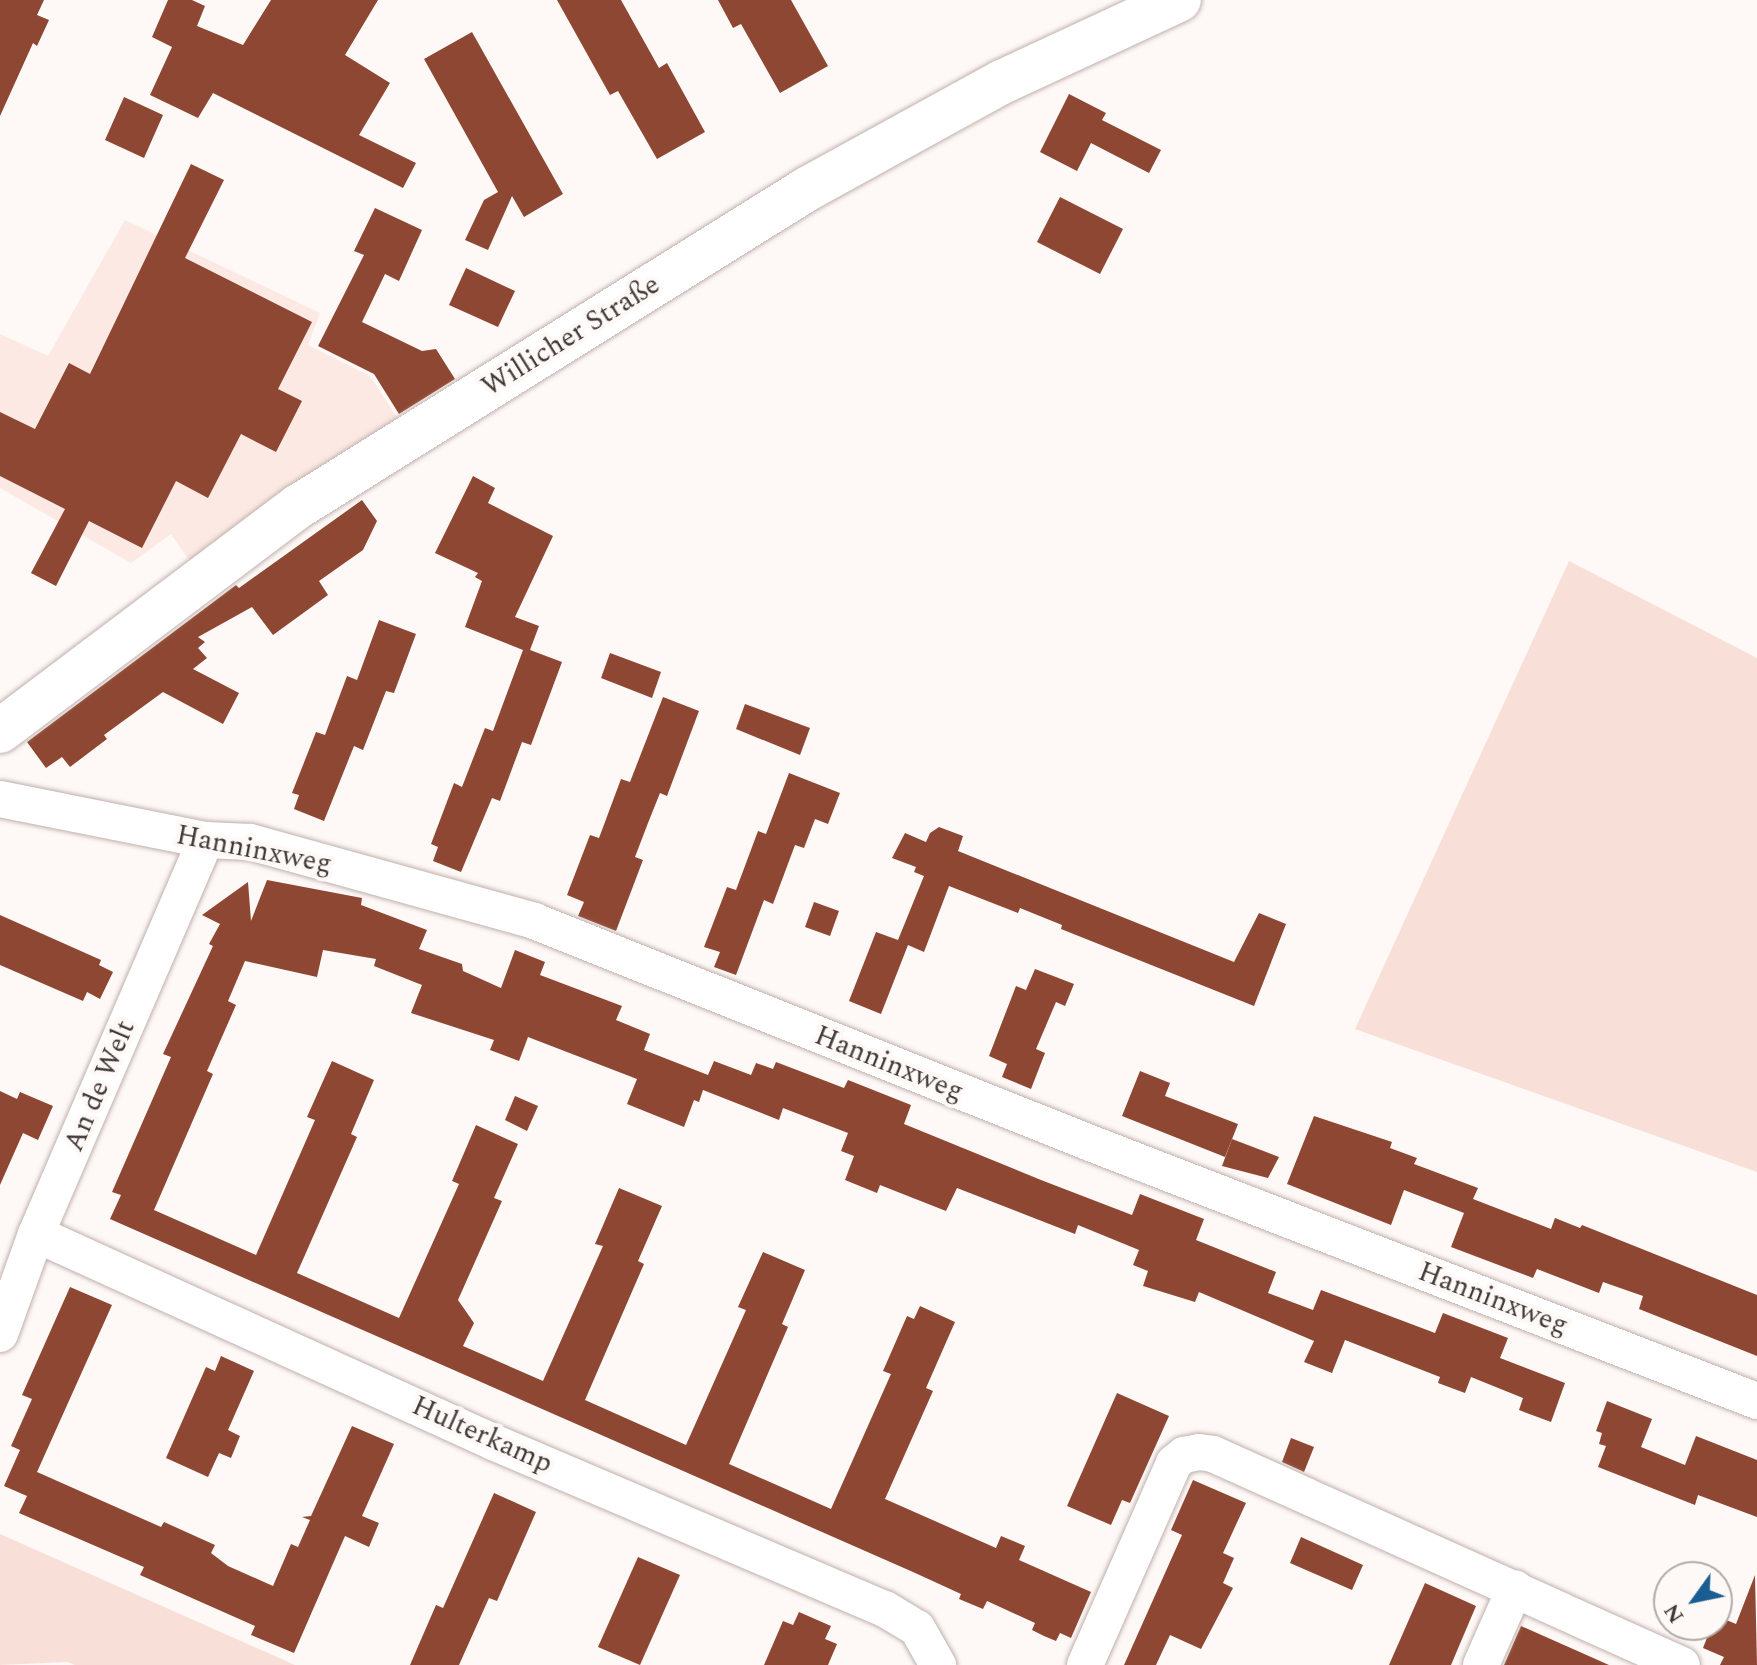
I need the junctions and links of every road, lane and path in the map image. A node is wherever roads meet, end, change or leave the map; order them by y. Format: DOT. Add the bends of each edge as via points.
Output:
graph roads {
  1 [pos="1179,0"];
  2 [pos="0,731"];
  3 [pos="0,799"];
  4 [pos="206,840"];
  5 [pos="36,1234"];
  6 [pos="0,1334"];
  7 [pos="1757,1401"];
  8 [pos="1515,1588"];
  9 [pos="932,1651"];
  10 [pos="1085,1665"];
  11 [pos="1481,1665"];
  12 [pos="1682,1665"];
  1 -- 2 [label="street, Willicher Straße" via="1002,82 807,189 299,506"];
  3 -- 4 [label="street, Hanninxweg"];
  4 -- 5 [label="street, An de Welt"];
  4 -- 7 [label="street, Hanninxweg" via="250,842 534,921"];
  5 -- 6 [label="street, An de Welt"];
  5 -- 9 [label="street, Hulterkamp" via="493,1442 885,1609 908,1620"];
  8 -- 10 [label="street" via="1199,1452 1174,1463"];
  8 -- 11 [label="street"];
  8 -- 12 [label="street"];
}
